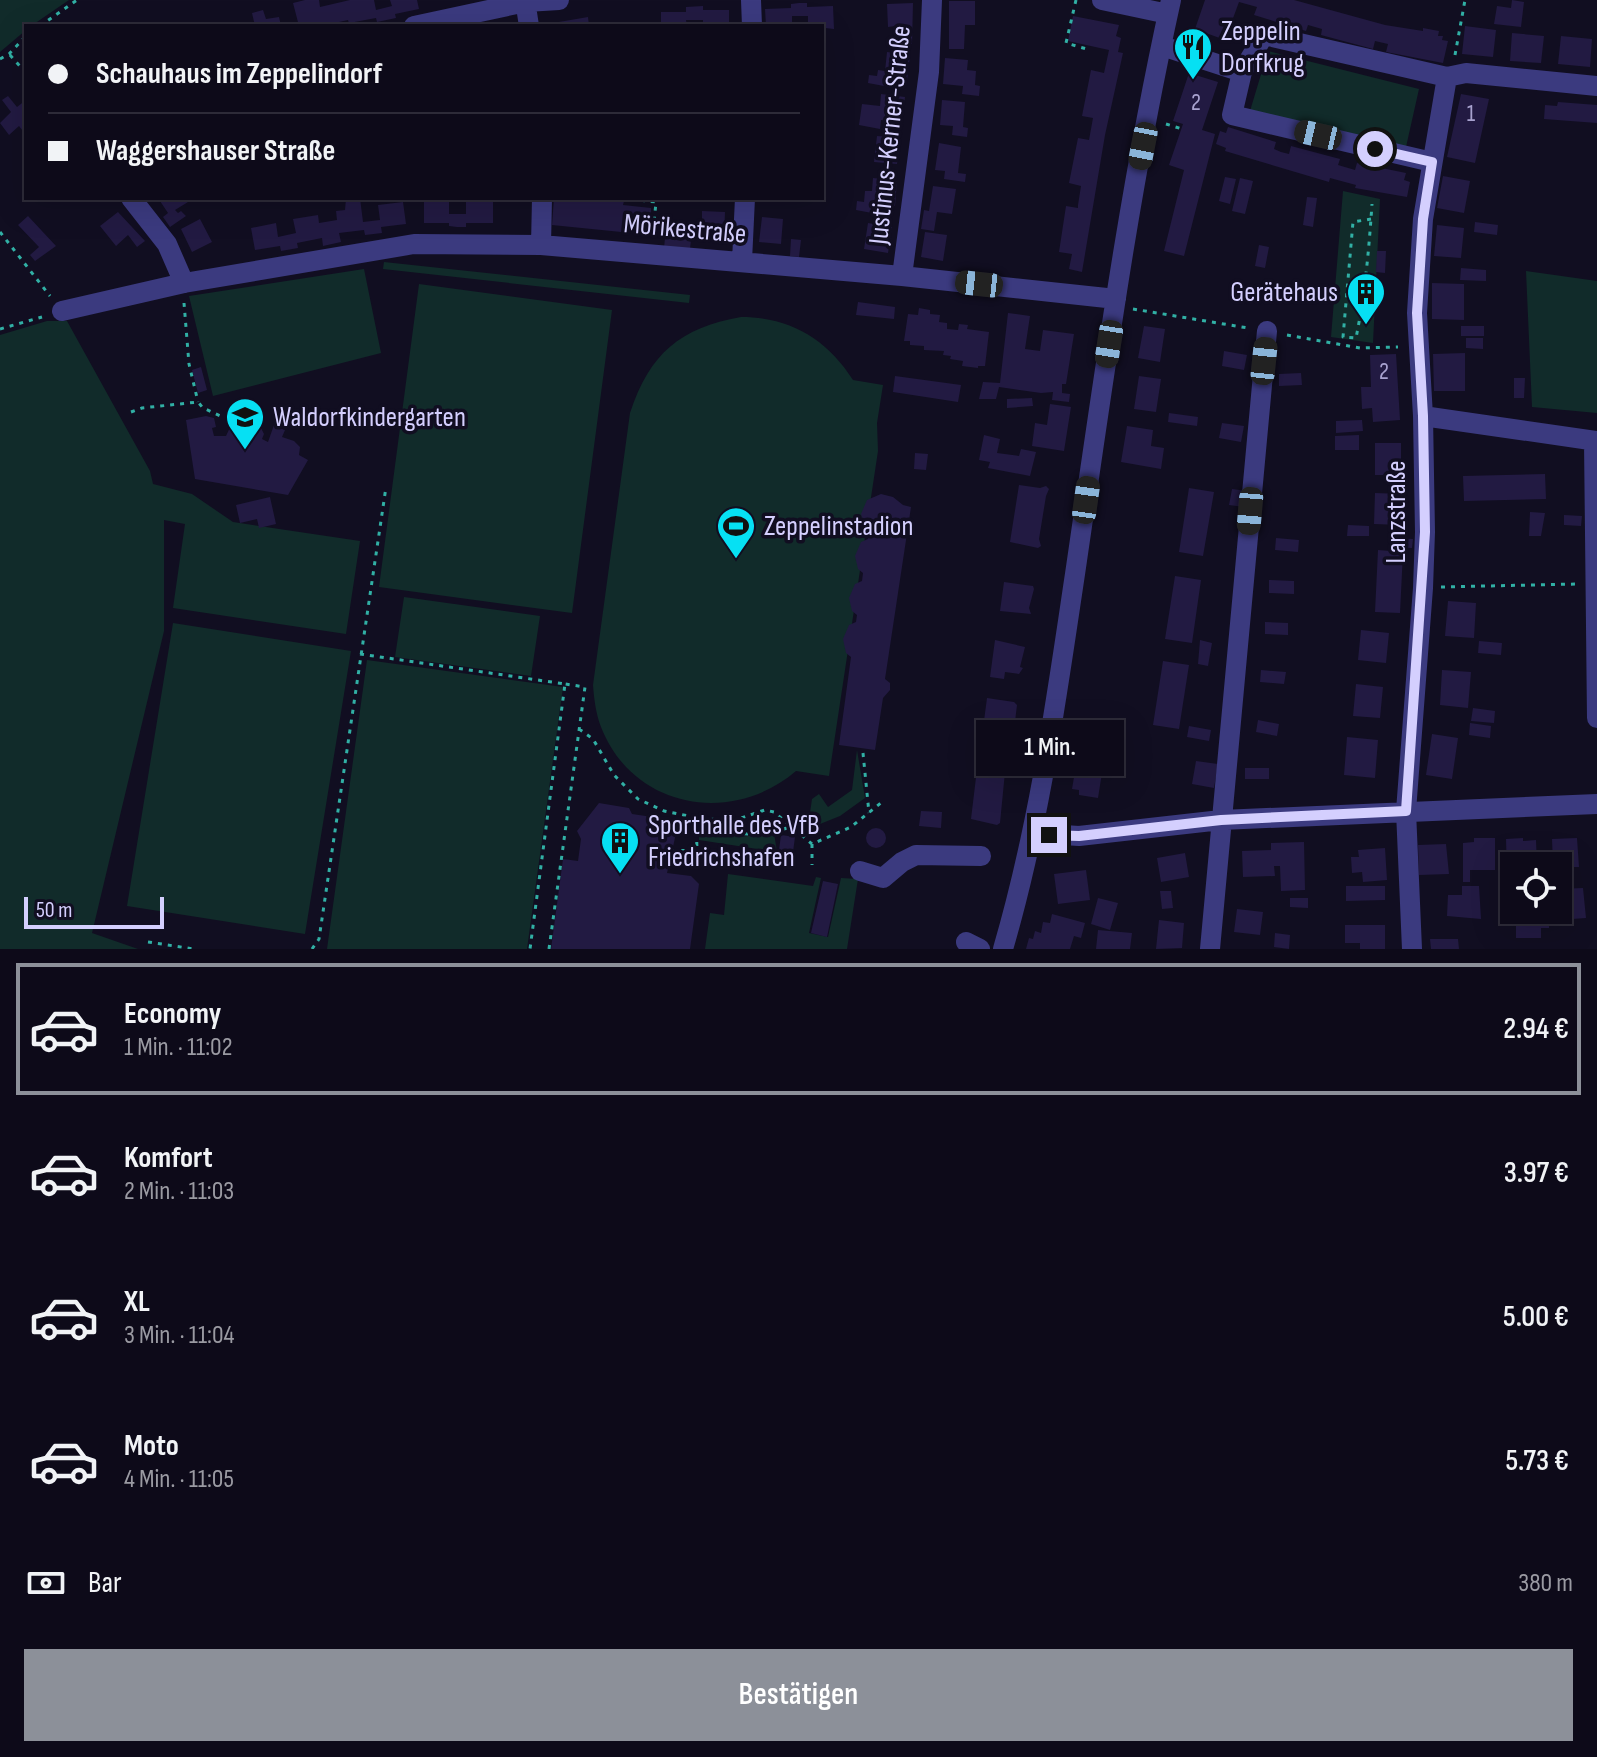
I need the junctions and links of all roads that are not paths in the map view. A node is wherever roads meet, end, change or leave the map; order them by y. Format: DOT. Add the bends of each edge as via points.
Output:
graph roads {
  1 [pos="559,0"];
  2 [pos="751,0"];
  3 [pos="932,0"];
  4 [pos="1102,0"];
  5 [pos="525,1"];
  6 [pos="1169,7"];
  7 [pos="423,24"];
  8 [pos="529,24"];
  9 [pos="752,24"];
  10 [pos="1162,46"];
  11 [pos="1242,72"];
  12 [pos="1447,77"];
  13 [pos="1597,86"];
  14 [pos="1432,162"];
  15 [pos="133,200"];
  16 [pos="542,200"];
  17 [pos="745,200"];
  18 [pos="541,245"];
  19 [pos="742,261"];
  20 [pos="902,276"];
  21 [pos="184,283"];
  22 [pos="1116,299"];
  23 [pos="62,311"];
  24 [pos="1267,331"];
  25 [pos="1423,416"];
  26 [pos="1596,441"];
  27 [pos="1595,584"];
  28 [pos="1597,718"];
  29 [pos="1597,804"];
  30 [pos="1406,811"];
  31 [pos="1221,820"];
  32 [pos="1033,833"];
  33 [pos="981,856"];
  34 [pos="860,871"];
  35 [pos="1003,949"];
  36 [pos="1210,949"];
  37 [pos="1412,949"];
  1 -- 5 [label="street"];
  2 -- 9 [label="street"];
  3 -- 20 [label="street, Justinus-Kerner-Straße" via="929,72"];
  4 -- 6 [label="street"];
  5 -- 7 [label="street"];
  5 -- 8 [label="street"];
  6 -- 10 [label="street"];
  10 -- 11 [label="street"];
  10 -- 22 [label="street"];
  11 -- 12 [label="street" via="1264,35"];
  11 -- 14 [label="street" via="1232,115"];
  12 -- 13 [label="street" via="1466,73"];
  12 -- 14 [label="street, Lanzstraße"];
  14 -- 25 [label="street, Lanzstraße" via="1417,313"];
  15 -- 21 [label="street" via="167,244"];
  16 -- 18 [label="street"];
  17 -- 19 [label="street"];
  18 -- 19 [label="street, Mörikestraße"];
  18 -- 21 [label="street, Mörikestraße" via="414,244"];
  19 -- 20 [label="street, Mörikestraße"];
  20 -- 22 [label="street, Mörikestraße"];
  21 -- 23 [label="street, Mörikestraße"];
  22 -- 32 [label="street"];
  24 -- 31 [label="street"];
  25 -- 26 [label="street"];
  25 -- 30 [label="street, Lanzstraße" via="1423,588"];
  26 -- 27 [label="street"];
  27 -- 28 [label="street"];
  29 -- 30 [label="street"];
  30 -- 31 [label="street"];
  30 -- 37 [label="street, Lanzstraße"];
  31 -- 32 [label="street" via="1079,836"];
  31 -- 36 [label="street"];
  32 -- 35 [label="street"];
  33 -- 34 [label="street" via="916,855 883,878"];
}
